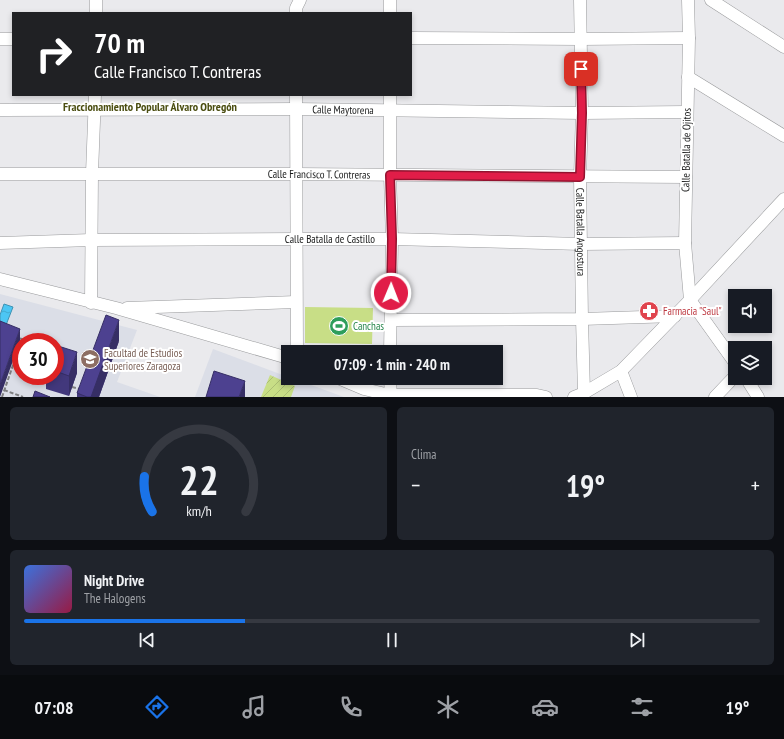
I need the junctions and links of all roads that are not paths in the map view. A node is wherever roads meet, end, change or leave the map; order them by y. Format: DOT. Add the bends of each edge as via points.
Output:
graph roads {
  1 [pos="96,0"];
  2 [pos="300,0"];
  3 [pos="390,0"];
  4 [pos="580,0"];
  5 [pos="688,0"];
  6 [pos="711,0"];
  7 [pos="96,12"];
  8 [pos="296,12"];
  9 [pos="390,12"];
  10 [pos="412,38"];
  11 [pos="689,38"];
  12 [pos="0,39"];
  13 [pos="12,39"];
  14 [pos="580,39"];
  15 [pos="784,47"];
  16 [pos="688,77"];
  17 [pos="95,96"];
  18 [pos="296,96"];
  19 [pos="390,96"];
  20 [pos="296,109"];
  21 [pos="0,110"];
  22 [pos="95,110"];
  23 [pos="390,110"];
  24 [pos="686,112"];
  25 [pos="582,113"];
  26 [pos="784,136"];
  27 [pos="92,173"];
  28 [pos="0,174"];
  29 [pos="296,174"];
  30 [pos="390,175"];
  31 [pos="580,177"];
  32 [pos="686,177"];
  33 [pos="784,199"];
  34 [pos="297,239"];
  35 [pos="392,239"];
  36 [pos="91,240"];
  37 [pos="0,243"];
  38 [pos="685,243"];
  39 [pos="581,244"];
  40 [pos="0,279"];
  41 [pos="690,300"];
  42 [pos="296,302"];
  43 [pos="91,303"];
  44 [pos="116,308"];
  45 [pos="675,316"];
  46 [pos="582,319"];
  47 [pos="390,320"];
  48 [pos="297,345"];
  49 [pos="390,345"];
  50 [pos="728,353"];
  51 [pos="281,356"];
  52 [pos="621,371"];
  53 [pos="728,383"];
  54 [pos="355,385"];
  55 [pos="390,385"];
  56 [pos="750,385"];
  57 [pos="579,395"];
  58 [pos="390,396"];
  59 [pos="546,397"];
  60 [pos="631,397"];
  61 [pos="715,397"];
  62 [pos="758,397"];
  1 -- 7 [label="street"];
  2 -- 8 [label="street"];
  3 -- 9 [label="street"];
  4 -- 14 [label="street, Calle Batalla Angostura"];
  5 -- 11 [label="street, Calle Batalla de Ojitos"];
  6 -- 15 [label="street"];
  10 -- 14 [label="street"];
  11 -- 14 [label="street"];
  11 -- 16 [label="street, Calle Batalla de Ojitos"];
  12 -- 13 [label="street"];
  14 -- 25 [label="street, Calle Batalla Angostura"];
  16 -- 24 [label="street, Calle Batalla de Ojitos"];
  16 -- 26 [label="street"];
  17 -- 22 [label="street"];
  18 -- 20 [label="street"];
  19 -- 23 [label="street"];
  20 -- 22 [label="street, Calle Maytorena"];
  20 -- 23 [label="street, Calle Maytorena"];
  20 -- 29 [label="street"];
  21 -- 22 [label="street, Calle Maytorena"];
  22 -- 27 [label="street"];
  23 -- 25 [label="street, Calle Maytorena"];
  23 -- 30 [label="street"];
  24 -- 25 [label="street, Calle Maytorena"];
  24 -- 32 [label="street, Calle Batalla de Ojitos"];
  25 -- 31 [label="street, Calle Batalla Angostura"];
  27 -- 28 [label="street, Calle Francisco T. Contreras"];
  27 -- 29 [label="street, Calle Francisco T. Contreras"];
  27 -- 36 [label="street"];
  29 -- 30 [label="street, Calle Francisco T. Contreras"];
  29 -- 34 [label="street"];
  30 -- 31 [label="street, Calle Francisco T. Contreras"];
  30 -- 35 [label="street"];
  31 -- 32 [label="street, Calle Francisco T. Contreras"];
  31 -- 39 [label="street, Calle Batalla Angostura"];
  32 -- 38 [label="street, Calle Batalla de Ojitos"];
  33 -- 41 [label="street"];
  34 -- 35 [label="street, Calle Batalla de Castillo"];
  34 -- 36 [label="street, Calle Batalla de Castillo"];
  34 -- 42 [label="street"];
  35 -- 39 [label="street, Calle Batalla de Castillo"];
  35 -- 47 [label="street"];
  36 -- 37 [label="street, Calle Batalla de Castillo"];
  36 -- 43 [label="street"];
  38 -- 39 [label="street, Calle Batalla de Castillo"];
  38 -- 41 [label="street, Calle Batalla de Ojitos"];
  39 -- 46 [label="street, Calle Batalla Angostura"];
  40 -- 43 [label="street"];
  41 -- 45 [label="street"];
  41 -- 50 [label="street"];
  42 -- 44 [label="street"];
  42 -- 48 [label="street"];
  43 -- 44 [label="street"];
  44 -- 51 [label="street"];
  45 -- 46 [label="street"];
  45 -- 52 [label="street"];
  46 -- 47 [label="street"];
  46 -- 57 [label="street, Calle Batalla Angostura"];
  47 -- 49 [label="street"];
  52 -- 57 [label="street"];
  52 -- 60 [label="street"];
  53 -- 61 [label="street"];
  54 -- 58 [label="street"];
  55 -- 58 [label="street"];
  56 -- 62 [label="street"];
  58 -- 59 [label="street"];
}
